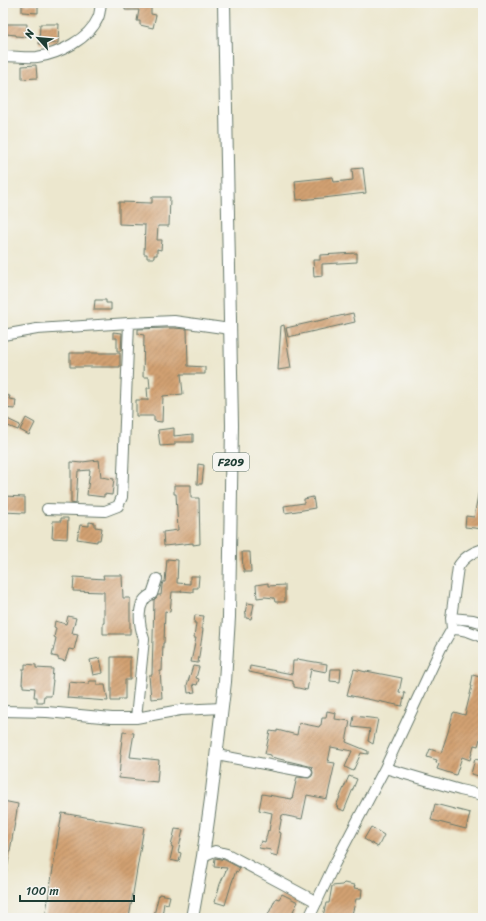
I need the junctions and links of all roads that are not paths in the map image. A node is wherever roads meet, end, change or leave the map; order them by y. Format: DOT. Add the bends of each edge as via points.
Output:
graph roads {
  1 [pos="101,3"];
  2 [pos="224,3"];
  3 [pos="3,56"];
  4 [pos="129,323"];
  5 [pos="230,330"];
  6 [pos="3,335"];
  7 [pos="47,509"];
  8 [pos="483,549"];
  9 [pos="157,579"];
  10 [pos="451,618"];
  11 [pos="483,623"];
  12 [pos="452,629"];
  13 [pos="483,638"];
  14 [pos="222,708"];
  15 [pos="3,711"];
  16 [pos="136,718"];
  17 [pos="217,755"];
  18 [pos="385,768"];
  19 [pos="307,772"];
  20 [pos="483,795"];
  21 [pos="203,856"];
  22 [pos="317,902"];
  23 [pos="192,918"];
  24 [pos="309,918"];
  1 -- 3 [label="street" via="99,18 90,31 62,50 36,57"];
  2 -- 5 [label="main road, F209"];
  4 -- 5 [label="street" via="174,321"];
  4 -- 6 [label="street" via="37,329"];
  4 -- 7 [label="street" via="122,497 118,506 106,511"];
  5 -- 14 [label="main road, F209" via="232,425 229,624"];
  8 -- 10 [label="street" via="465,558 458,567"];
  9 -- 16 [label="street" via="152,594 147,596 140,608 140,628 144,639"];
  10 -- 11 [label="street"];
  10 -- 12 [label="street"];
  12 -- 13 [label="street" via="468,631"];
  12 -- 18 [label="street"];
  14 -- 16 [label="street" via="180,710"];
  14 -- 17 [label="main road, F209"];
  15 -- 16 [label="street"];
  17 -- 19 [label="street"];
  17 -- 21 [label="main road, F209"];
  18 -- 20 [label="street"];
  18 -- 22 [label="street"];
  21 -- 22 [label="street" via="215,851 227,854"];
  21 -- 23 [label="main road, F209"];
  22 -- 24 [label="street"];
}
